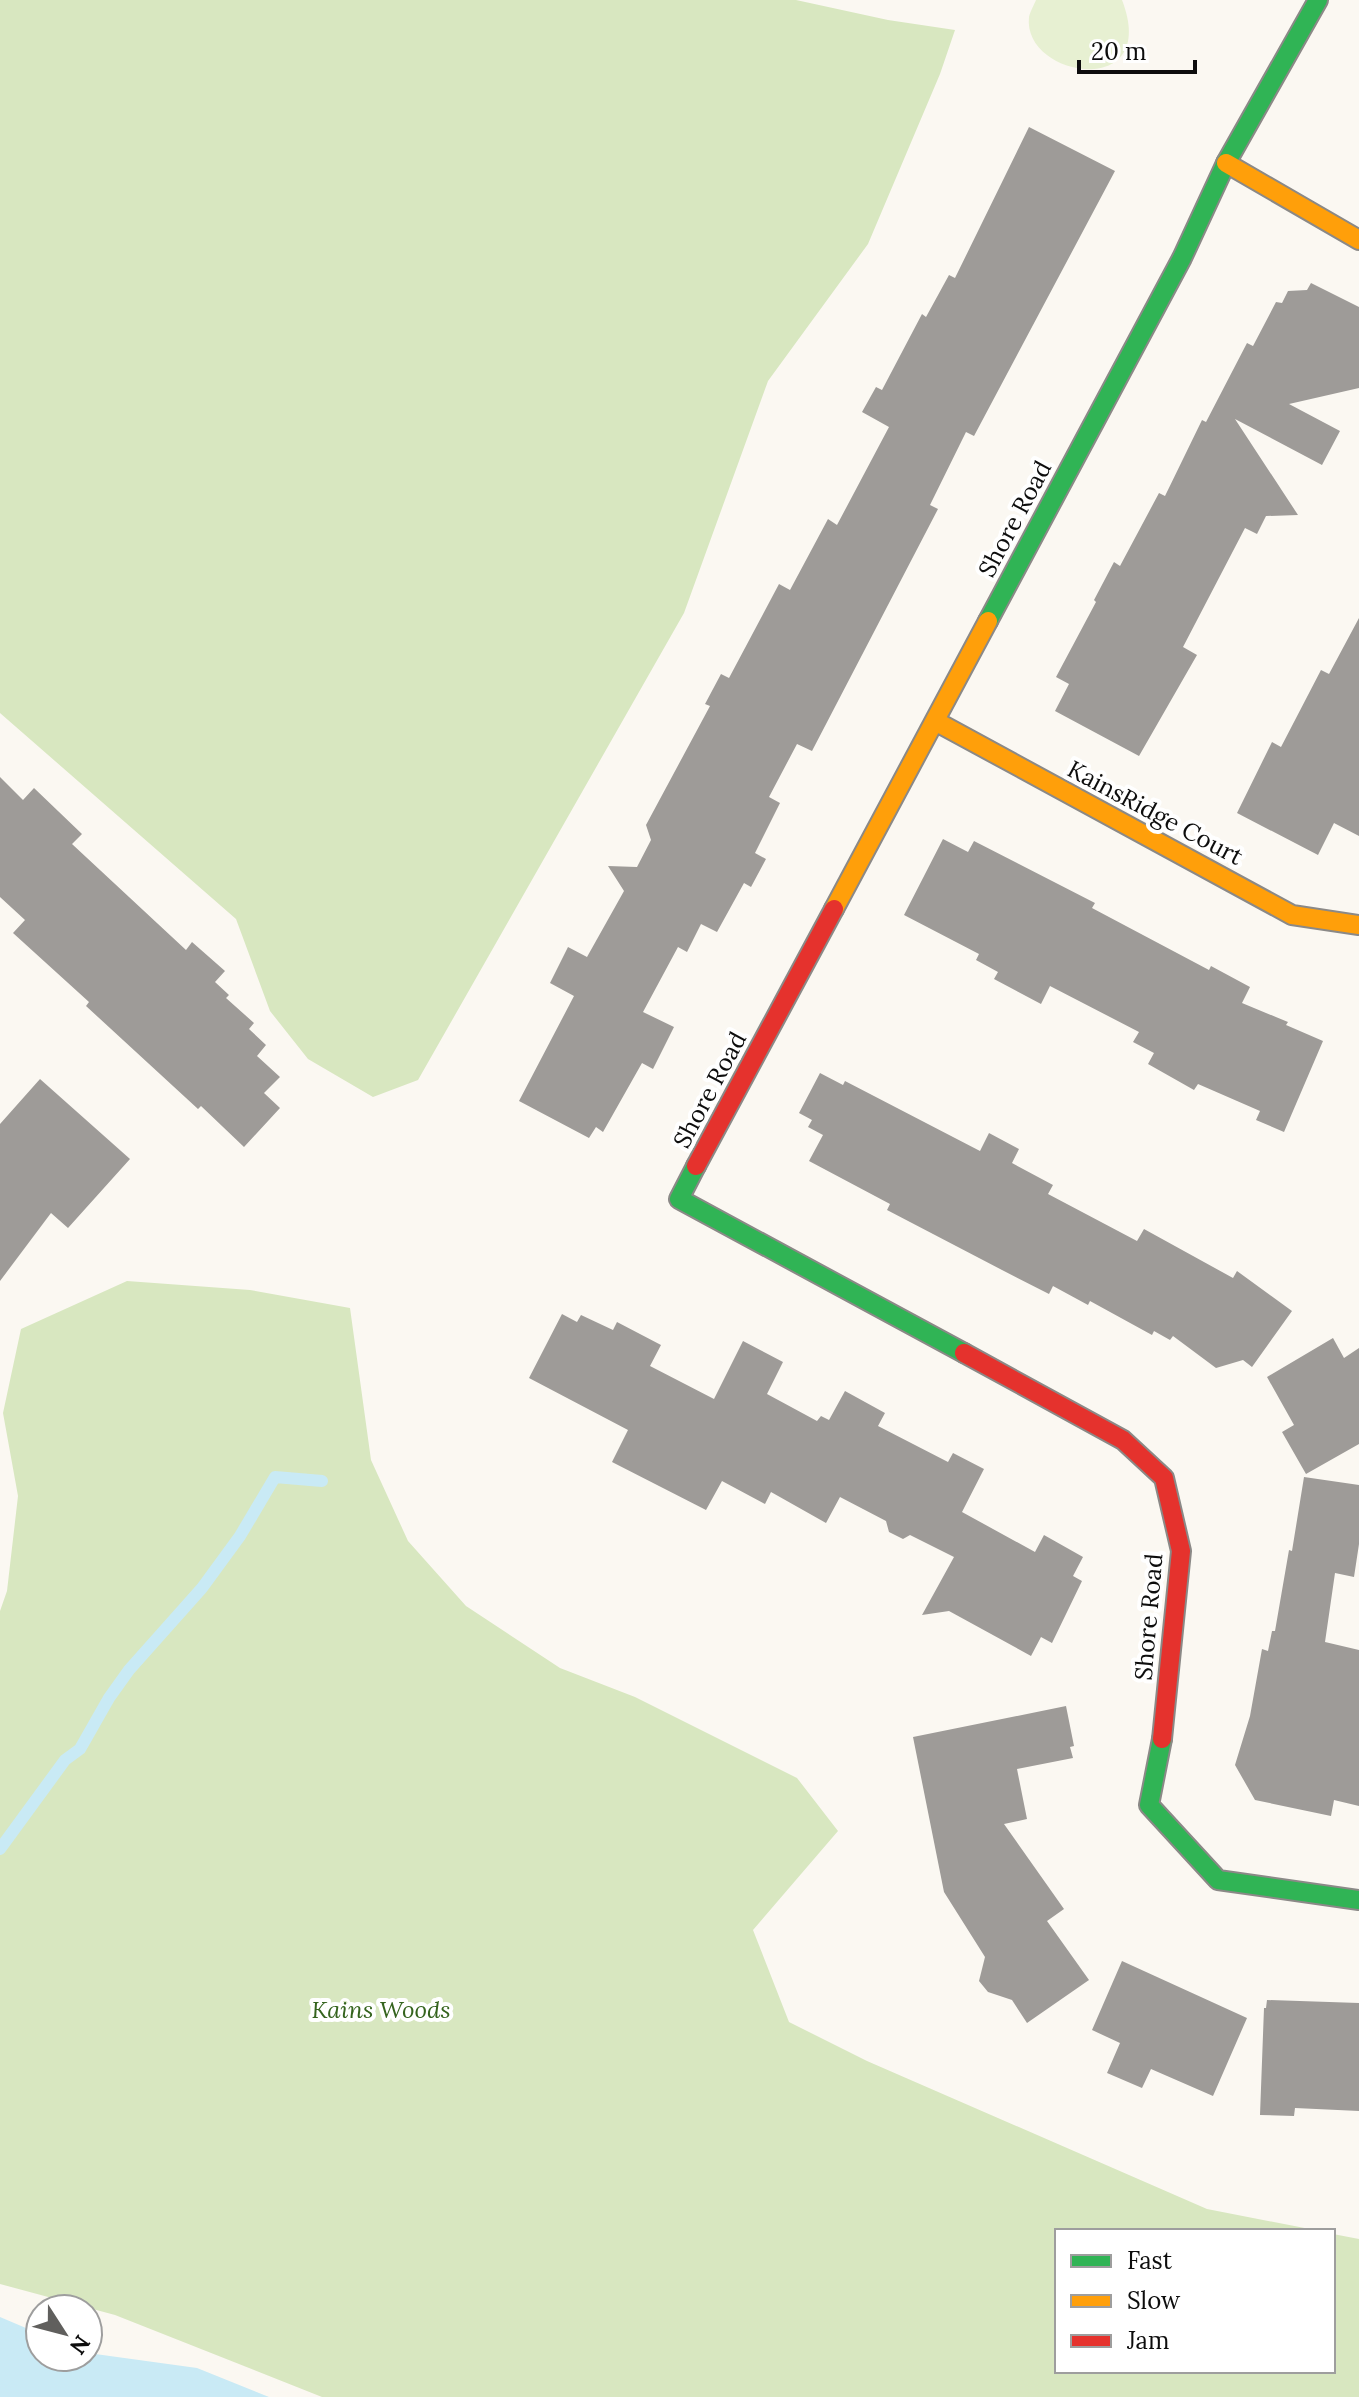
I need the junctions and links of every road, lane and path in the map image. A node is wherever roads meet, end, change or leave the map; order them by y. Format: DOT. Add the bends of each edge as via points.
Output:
graph roads {
  1 [pos="1318,0"];
  2 [pos="1226,163"];
  3 [pos="1359,240"];
  4 [pos="935,721"];
  5 [pos="1359,925"];
  6 [pos="1359,1900"];
  1 -- 2 [label="street, Shore Road"];
  2 -- 3 [label="street"];
  2 -- 4 [label="street, Shore Road" via="1182,258"];
  4 -- 5 [label="street, KainsRidge Court" via="1292,915"];
  4 -- 6 [label="street, Shore Road" via="679,1199 1123,1440 1164,1478 1181,1551 1161,1745 1149,1805 1218,1880"];
}
